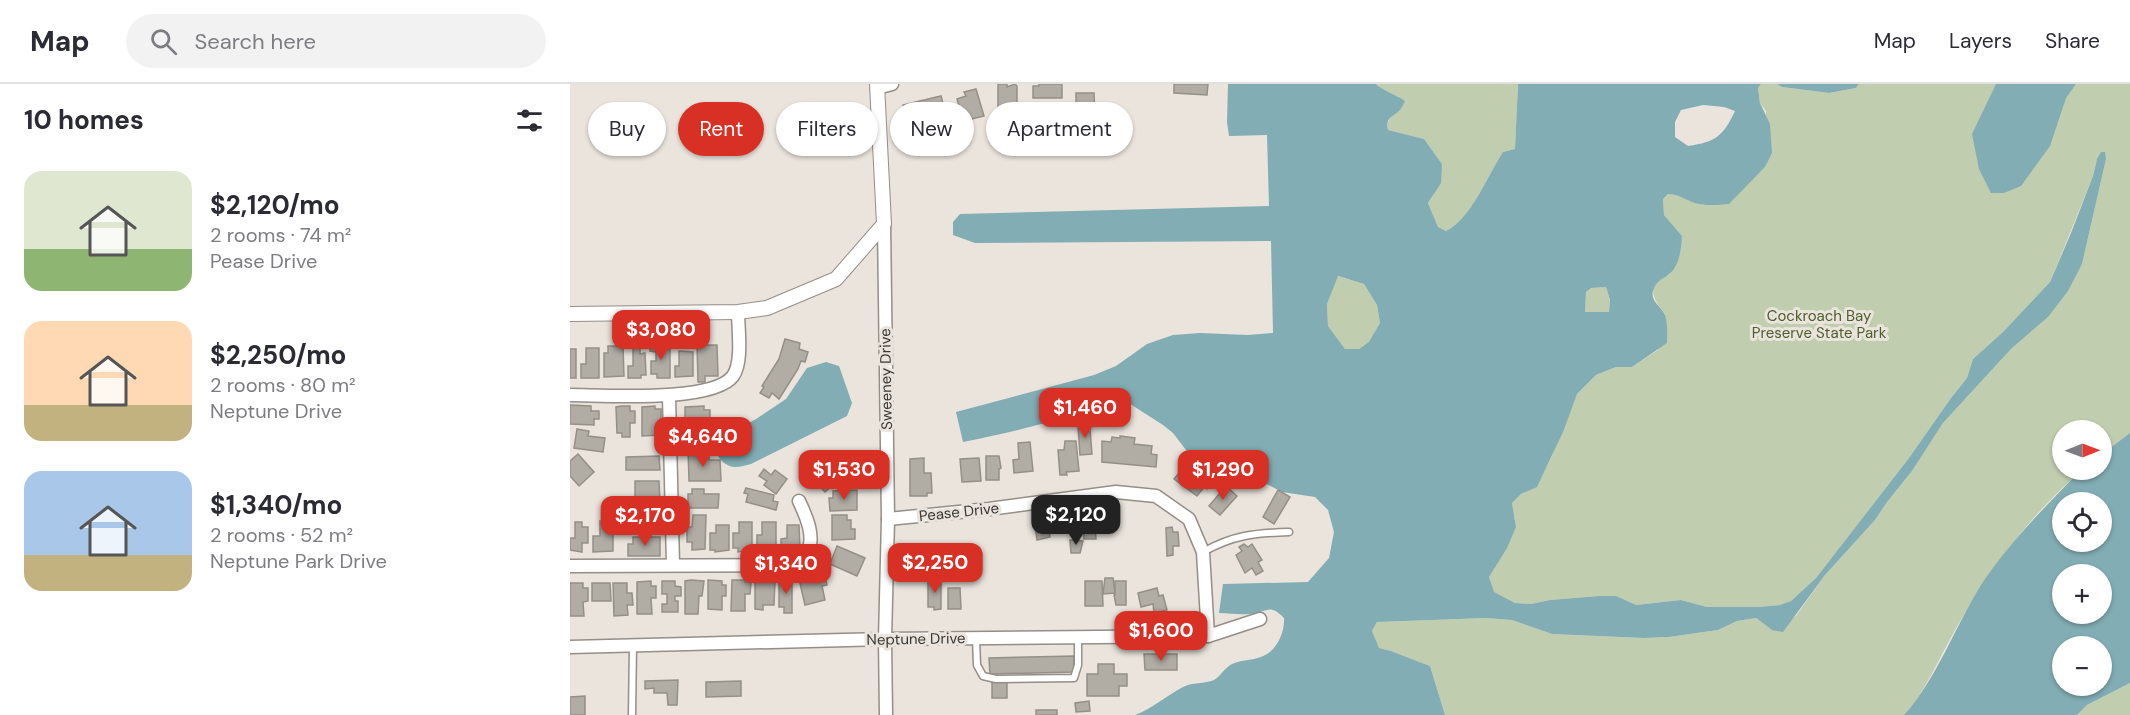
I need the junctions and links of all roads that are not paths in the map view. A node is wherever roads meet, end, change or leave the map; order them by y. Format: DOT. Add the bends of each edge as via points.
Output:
graph roads {
  1 [pos="891,84"];
  2 [pos="878,86"];
  3 [pos="884,224"];
  4 [pos="738,312"];
  5 [pos="570,314"];
  6 [pos="570,395"];
  7 [pos="669,396"];
  8 [pos="799,501"];
  9 [pos="888,519"];
  10 [pos="1288,532"];
  11 [pos="1203,552"];
  12 [pos="673,565"];
  13 [pos="570,566"];
  14 [pos="1260,619"];
  15 [pos="1208,636"];
  16 [pos="1078,637"];
  17 [pos="976,638"];
  18 [pos="885,639"];
  19 [pos="633,645"];
  20 [pos="570,647"];
  21 [pos="633,715"];
  22 [pos="886,715"];
  1 -- 2 [label="street"];
  2 -- 3 [label="street"];
  3 -- 4 [label="street" via="836,279 767,308"];
  3 -- 9 [label="street, Sweeney Drive"];
  4 -- 5 [label="street"];
  4 -- 7 [label="street" via="739,348 732,377 718,387"];
  6 -- 7 [label="street"];
  7 -- 12 [label="street"];
  8 -- 12 [label="street" via="810,539 808,554 797,565"];
  9 -- 11 [label="street, Pease Drive" via="1116,492 1156,496 1189,519"];
  9 -- 18 [label="street, Sweeney Drive"];
  10 -- 11 [label="lane" via="1236,537"];
  11 -- 15 [label="street, Pease Drive"];
  12 -- 13 [label="street"];
  14 -- 15 [label="street, Neptune Drive"];
  15 -- 16 [label="street, Neptune Drive"];
  16 -- 17 [label="street, Neptune Drive"];
  16 -- 17 [label="lane" via="1074,678 1015,679 984,676 977,664"];
  17 -- 18 [label="street, Neptune Drive"];
  18 -- 19 [label="street, Neptune Drive"];
  18 -- 22 [label="street, Sweeney Drive"];
  19 -- 20 [label="street, Neptune Drive"];
  19 -- 21 [label="lane"];
}
